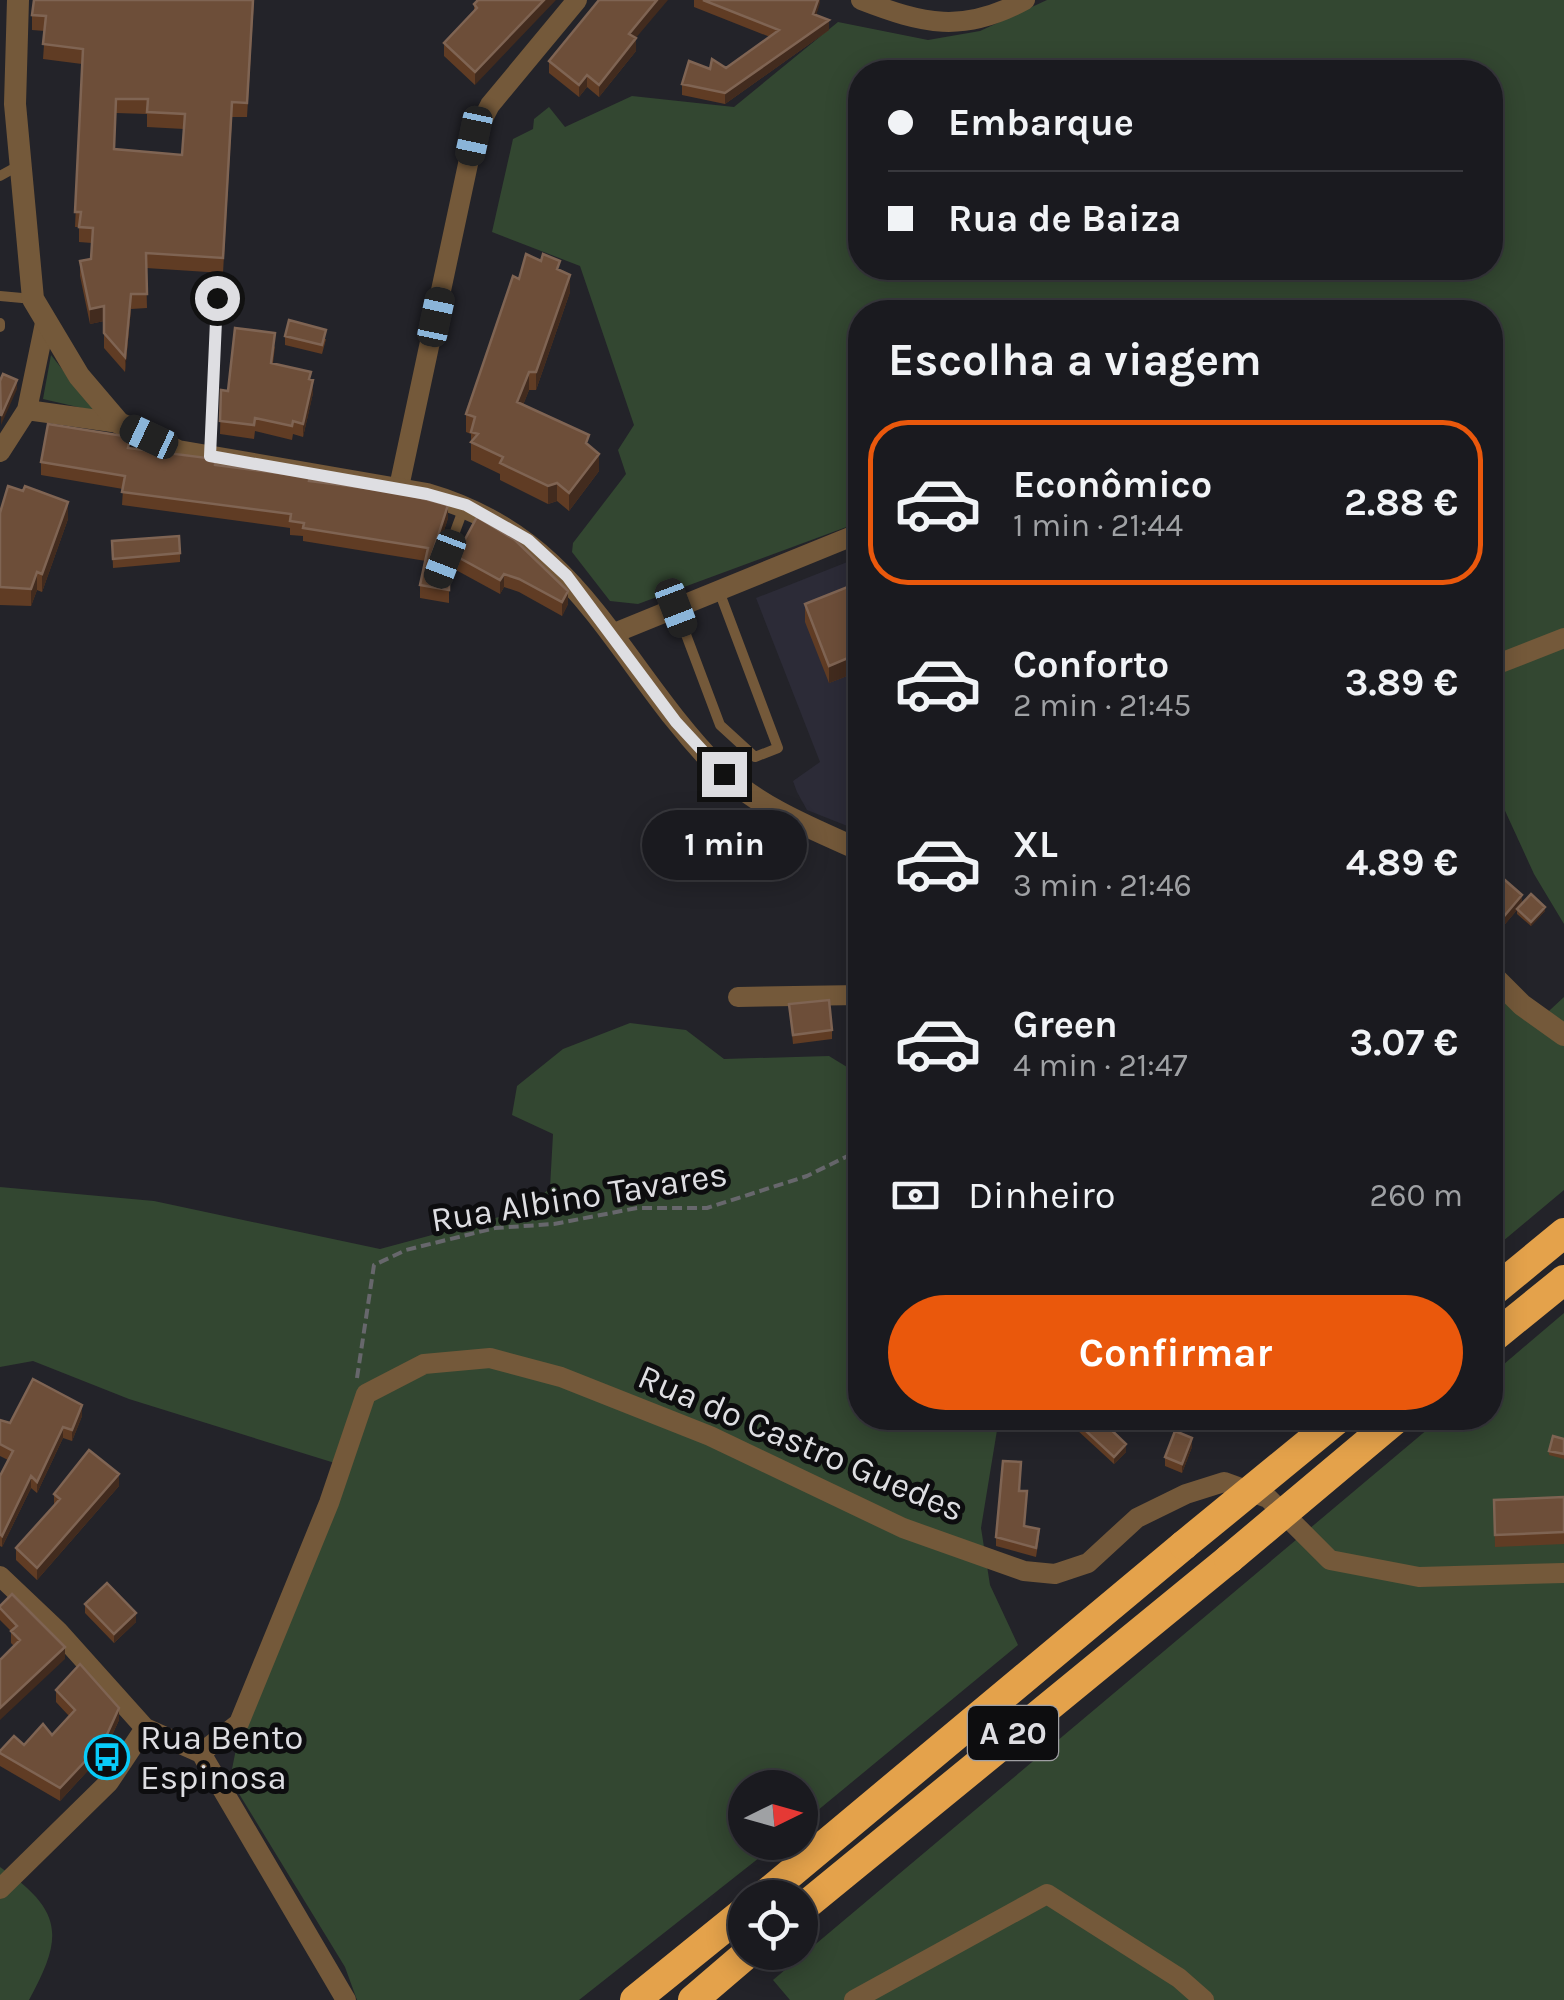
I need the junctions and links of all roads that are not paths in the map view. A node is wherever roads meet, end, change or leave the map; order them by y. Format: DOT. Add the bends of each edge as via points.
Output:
graph roads {
  1 [pos="18,0"];
  2 [pos="578,0"];
  3 [pos="861,0"];
  4 [pos="1025,0"];
  5 [pos="7,48"];
  6 [pos="8,101"];
  7 [pos="10,171"];
  8 [pos="0,296"];
  9 [pos="217,298"];
  10 [pos="33,299"];
  11 [pos="44,323"];
  12 [pos="27,410"];
  13 [pos="119,423"];
  14 [pos="0,452"];
  15 [pos="210,456"];
  16 [pos="400,487"];
  17 [pos="466,505"];
  18 [pos="848,538"];
  19 [pos="435,586"];
  20 [pos="719,591"];
  21 [pos="676,608"];
  22 [pos="612,634"];
  23 [pos="1564,638"];
  24 [pos="1503,662"];
  25 [pos="848,845"];
  26 [pos="1503,986"];
  27 [pos="848,995"];
  28 [pos="738,997"];
  29 [pos="1564,1035"];
  30 [pos="1564,1233"];
  31 [pos="1564,1280"];
  32 [pos="1503,1283"];
  33 [pos="1503,1329"];
  34 [pos="1324,1430"];
  35 [pos="1383,1430"];
  36 [pos="1564,1573"];
  37 [pos="0,1576"];
  38 [pos="145,1728"];
  39 [pos="201,1753"];
  40 [pos="783,1880"];
  41 [pos="0,1889"];
  42 [pos="818,1895"];
  43 [pos="728,1925"];
  44 [pos="728,1970"];
  45 [pos="346,2000"];
  46 [pos="635,2000"];
  47 [pos="692,2000"];
  48 [pos="854,2000"];
  49 [pos="1204,2000"];
  1 -- 5 [label="street"];
  2 -- 16 [label="street" via="490,105 474,136"];
  3 -- 4 [label="street" via="918,22 953,24"];
  5 -- 6 [label="street"];
  6 -- 7 [label="street"];
  7 -- 10 [label="street"];
  8 -- 10 [label="lane"];
  9 -- 15 [label="lane"];
  10 -- 11 [label="street"];
  11 -- 12 [label="street"];
  11 -- 13 [label="street"];
  12 -- 13 [label="street"];
  12 -- 14 [label="street"];
  13 -- 15 [label="street" via="178,451"];
  15 -- 16 [label="street"];
  16 -- 17 [label="street"];
  17 -- 19 [label="lane"];
  17 -- 22 [label="street" via="528,540 567,576"];
  18 -- 20 [label="street"];
  20 -- 21 [label="street"];
  20 -- 21 [label="lane" via="778,748 755,757 720,725"];
  21 -- 22 [label="street"];
  22 -- 25 [label="street" via="724,774 796,822"];
  23 -- 24 [label="street"];
  26 -- 29 [label="street"];
  27 -- 28 [label="street"];
  30 -- 32 [label="highway"];
  31 -- 33 [label="highway"];
  34 -- 40 [label="highway, A 20, bridge"];
  35 -- 42 [label="highway, A 20, bridge"];
  36 -- 39 [label="street, Rua do Castro Guedes" via="1419,1576 1330,1560 1268,1498 1224,1482 1136,1518 1088,1563 1055,1574 1024,1571 903,1528 710,1436 561,1377 490,1358 424,1364 366,1394 329,1503 238,1723"];
  37 -- 38 [label="street"];
  38 -- 39 [label="street"];
  38 -- 41 [label="street" via="108,1782"];
  39 -- 45 [label="street"];
  43 -- 46 [label="highway"];
  44 -- 47 [label="highway"];
  48 -- 49 [label="street" via="1047,1894"];
}
